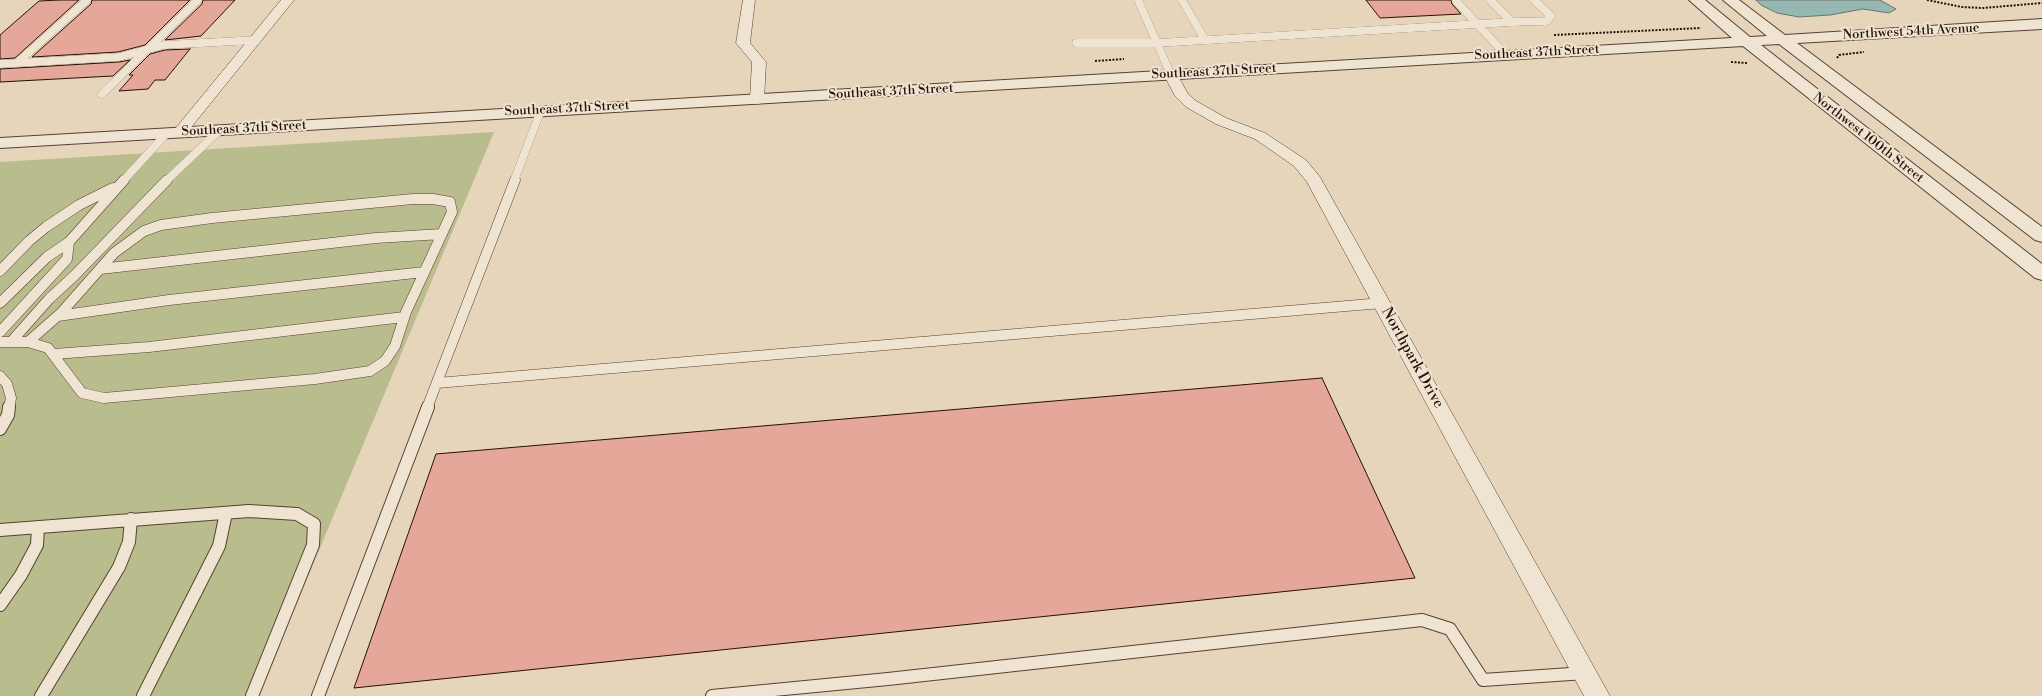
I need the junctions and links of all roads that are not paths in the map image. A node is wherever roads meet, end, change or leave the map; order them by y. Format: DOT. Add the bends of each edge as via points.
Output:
graph roads {
  1 [pos="87,0"];
  2 [pos="198,0"];
  3 [pos="288,0"];
  4 [pos="750,0"];
  5 [pos="1138,0"];
  6 [pos="1182,0"];
  7 [pos="1490,0"];
  8 [pos="1534,0"];
  9 [pos="1696,0"];
  10 [pos="1730,0"];
  11 [pos="1456,1"];
  12 [pos="1512,22"];
  13 [pos="1478,24"];
  14 [pos="2042,24"];
  15 [pos="256,40"];
  16 [pos="1205,40"];
  17 [pos="1781,40"];
  18 [pos="1748,41"];
  19 [pos="1076,43"];
  20 [pos="1157,43"];
  21 [pos="145,50"];
  22 [pos="1506,55"];
  23 [pos="18,63"];
  24 [pos="0,64"];
  25 [pos="1171,75"];
  26 [pos="102,94"];
  27 [pos="757,100"];
  28 [pos="542,110"];
  29 [pos="220,130"];
  30 [pos="174,133"];
  31 [pos="0,143"];
  32 [pos="119,185"];
  33 [pos="442,234"];
  34 [pos="2042,236"];
  35 [pos="69,242"];
  36 [pos="100,269"];
  37 [pos="0,271"];
  38 [pos="424,272"];
  39 [pos="2042,274"];
  40 [pos="0,303"];
  41 [pos="1382,303"];
  42 [pos="58,316"];
  43 [pos="404,317"];
  44 [pos="0,332"];
  45 [pos="0,342"];
  46 [pos="12,342"];
  47 [pos="28,342"];
  48 [pos="54,354"];
  49 [pos="0,376"];
  50 [pos="437,383"];
  51 [pos="0,429"];
  52 [pos="226,512"];
  53 [pos="131,519"];
  54 [pos="38,527"];
  55 [pos="0,530"];
  56 [pos="0,605"];
  57 [pos="1584,673"];
  58 [pos="41,696"];
  59 [pos="143,696"];
  60 [pos="252,696"];
  61 [pos="318,696"];
  62 [pos="712,696"];
  63 [pos="1597,696"];
  1 -- 23 [label="lane"];
  2 -- 21 [label="lane"];
  3 -- 15 [label="street"];
  4 -- 27 [label="street" via="743,43 758,62"];
  5 -- 20 [label="lane"];
  6 -- 16 [label="lane"];
  7 -- 12 [label="lane"];
  8 -- 12 [label="lane" via="1551,16 1547,21"];
  9 -- 18 [label="street, Northwest 100th Street"];
  10 -- 17 [label="street, Northwest 100th Street"];
  11 -- 13 [label="lane"];
  12 -- 13 [label="lane"];
  13 -- 16 [label="lane"];
  13 -- 22 [label="lane"];
  14 -- 17 [label="street, Northwest 54th Avenue"];
  15 -- 21 [label="lane" via="164,45"];
  15 -- 30 [label="street"];
  16 -- 20 [label="lane"];
  17 -- 18 [label="street, Southeast 37th Street"];
  17 -- 34 [label="street, Northwest 100th Street"];
  18 -- 22 [label="street, Southeast 37th Street"];
  18 -- 39 [label="street, Northwest 100th Street"];
  19 -- 20 [label="lane"];
  20 -- 25 [label="lane"];
  21 -- 23 [label="lane" via="119,57"];
  21 -- 26 [label="lane"];
  22 -- 25 [label="street, Southeast 37th Street"];
  23 -- 24 [label="lane"];
  25 -- 27 [label="street, Southeast 37th Street"];
  25 -- 41 [label="street, Northpark Drive" via="1182,96 1191,104 1221,121 1260,136 1300,164 1314,180"];
  27 -- 28 [label="street, Southeast 37th Street"];
  28 -- 29 [label="street, Southeast 37th Street"];
  28 -- 50 [label="lane"];
  29 -- 30 [label="street, Southeast 37th Street"];
  29 -- 46 [label="lane" via="151,194 49,299"];
  30 -- 31 [label="street, Southeast 37th Street"];
  30 -- 32 [label="lane" via="153,146"];
  32 -- 35 [label="lane"];
  32 -- 37 [label="lane" via="79,205 46,227"];
  33 -- 36 [label="lane" via="376,238"];
  33 -- 36 [label="lane" via="452,212 450,202 433,198 212,218 160,225 144,231 131,239"];
  33 -- 38 [label="lane"];
  35 -- 40 [label="lane" via="47,257"];
  35 -- 44 [label="lane" via="67,259"];
  36 -- 42 [label="lane"];
  38 -- 42 [label="lane" via="169,300"];
  38 -- 43 [label="lane"];
  41 -- 50 [label="lane"];
  41 -- 57 [label="street, Northpark Drive"];
  42 -- 47 [label="lane"];
  43 -- 48 [label="lane" via="149,347"];
  43 -- 48 [label="lane" via="395,346 384,361 370,371 308,380 104,398 82,393"];
  45 -- 46 [label="lane"];
  46 -- 47 [label="lane"];
  47 -- 48 [label="lane" via="48,348"];
  49 -- 51 [label="lane" via="7,384 11,398 8,415"];
  50 -- 61 [label="lane"];
  52 -- 53 [label="lane"];
  52 -- 59 [label="lane" via="219,546"];
  52 -- 60 [label="lane" via="297,514 314,524 312,545"];
  53 -- 54 [label="lane"];
  53 -- 58 [label="lane" via="129,542 119,567"];
  54 -- 55 [label="lane"];
  54 -- 56 [label="lane" via="37,544 21,575"];
  57 -- 62 [label="lane" via="1483,680 1450,629 1422,620"];
  57 -- 63 [label="street, Northpark Drive"];
}
